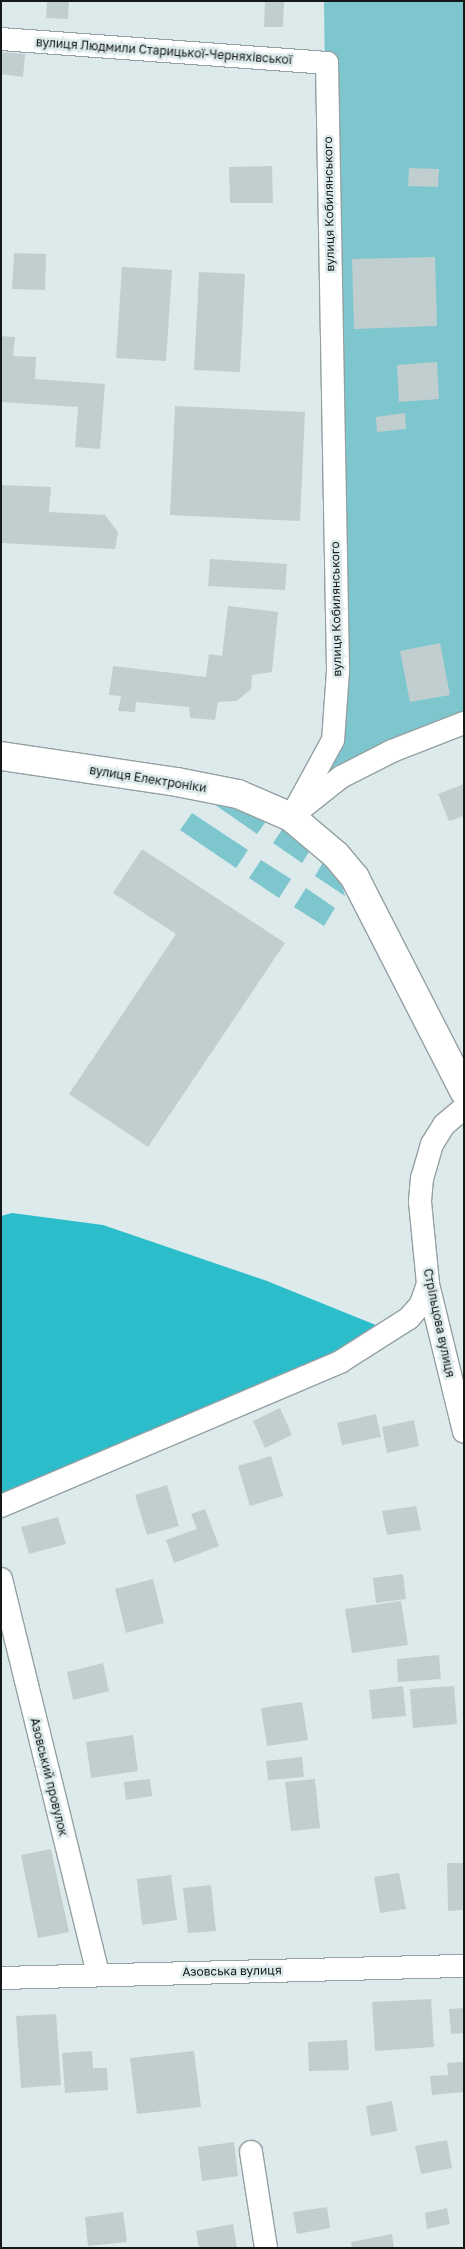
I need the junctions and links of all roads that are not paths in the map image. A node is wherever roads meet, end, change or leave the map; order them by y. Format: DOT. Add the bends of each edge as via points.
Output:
graph roads {
  1 [pos="1,39"];
  2 [pos="327,63"];
  3 [pos="464,724"];
  4 [pos="1,756"];
  5 [pos="291,816"];
  6 [pos="464,1091"];
  7 [pos="464,1108"];
  8 [pos="428,1284"];
  9 [pos="464,1432"];
  10 [pos="1,1506"];
  11 [pos="1,1579"];
  12 [pos="464,1966"];
  13 [pos="98,1974"];
  14 [pos="1,1978"];
  15 [pos="251,2152"];
  16 [pos="266,2248"];
  1 -- 2 [label="street, вулиця Людмили Старицької-Черняхівської"];
  2 -- 5 [label="street, вулиця Кобилянського" via="338,671 332,740"];
  3 -- 5 [label="street" via="392,751 341,777"];
  4 -- 5 [label="main road, вулиця Електроніки" via="229,792"];
  5 -- 6 [label="main road" via="336,855 355,878"];
  7 -- 8 [label="street, Стрільцова вулиця" via="444,1125 432,1144 422,1178 421,1229"];
  8 -- 9 [label="street, Стрільцова вулиця"];
  8 -- 10 [label="street" via="421,1304 409,1318 340,1362"];
  11 -- 13 [label="street, Азовський провулок"];
  12 -- 13 [label="street, Азовська вулиця"];
  13 -- 14 [label="street, Азовська вулиця"];
  15 -- 16 [label="street"];
}
